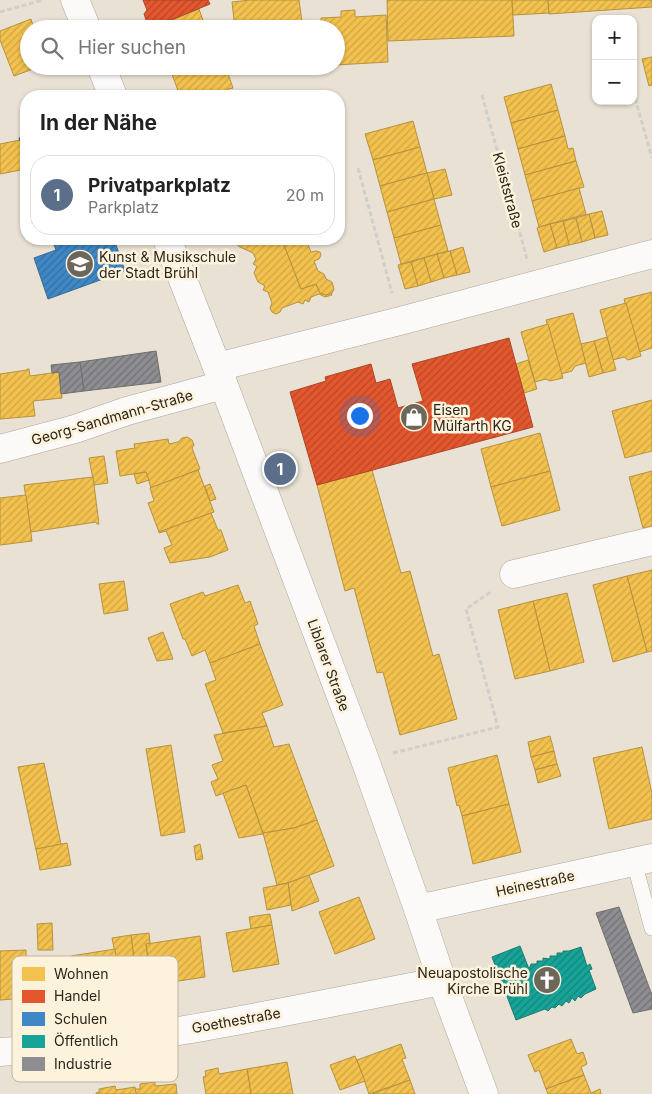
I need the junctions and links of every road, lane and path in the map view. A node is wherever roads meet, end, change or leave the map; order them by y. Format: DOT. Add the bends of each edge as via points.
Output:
graph roads {
  1 [pos="42,0"];
  2 [pos="75,0"];
  3 [pos="0,12"];
  4 [pos="83,20"];
  5 [pos="105,75"];
  6 [pos="111,90"];
  7 [pos="482,95"];
  8 [pos="637,105"];
  9 [pos="652,158"];
  10 [pos="358,168"];
  11 [pos="169,245"];
  12 [pos="652,254"];
  13 [pos="534,284"];
  14 [pos="400,321"];
  15 [pos="220,376"];
  16 [pos="0,449"];
  17 [pos="652,541"];
  18 [pos="514,574"];
  19 [pos="365,760"];
  20 [pos="643,860"];
  21 [pos="418,909"];
  22 [pos="652,928"];
  23 [pos="442,981"];
  24 [pos="178,1030"];
  25 [pos="484,1094"];
  1 -- 3 [label="path"];
  2 -- 4 [label="street"];
  5 -- 6 [label="street"];
  7 -- 13 [label="path, Kleiststraße"];
  8 -- 9 [label="path"];
  10 -- 14 [label="path"];
  11 -- 15 [label="street, Liblarer Straße"];
  12 -- 13 [label="street"];
  13 -- 14 [label="street"];
  14 -- 15 [label="street"];
  15 -- 16 [label="street, Georg-Sandmann-Straße" via="75,429"];
  15 -- 19 [label="street, Liblarer Straße"];
  17 -- 18 [label="street"];
  18 -- 19 [label="path" via="466,609 498,727"];
  19 -- 21 [label="street, Liblarer Straße"];
  20 -- 21 [label="street, Heinestraße"];
  20 -- 22 [label="lane"];
  21 -- 23 [label="street, Liblarer Straße"];
  23 -- 24 [label="street, Goethestraße"];
  23 -- 25 [label="street, Liblarer Straße"];
}
